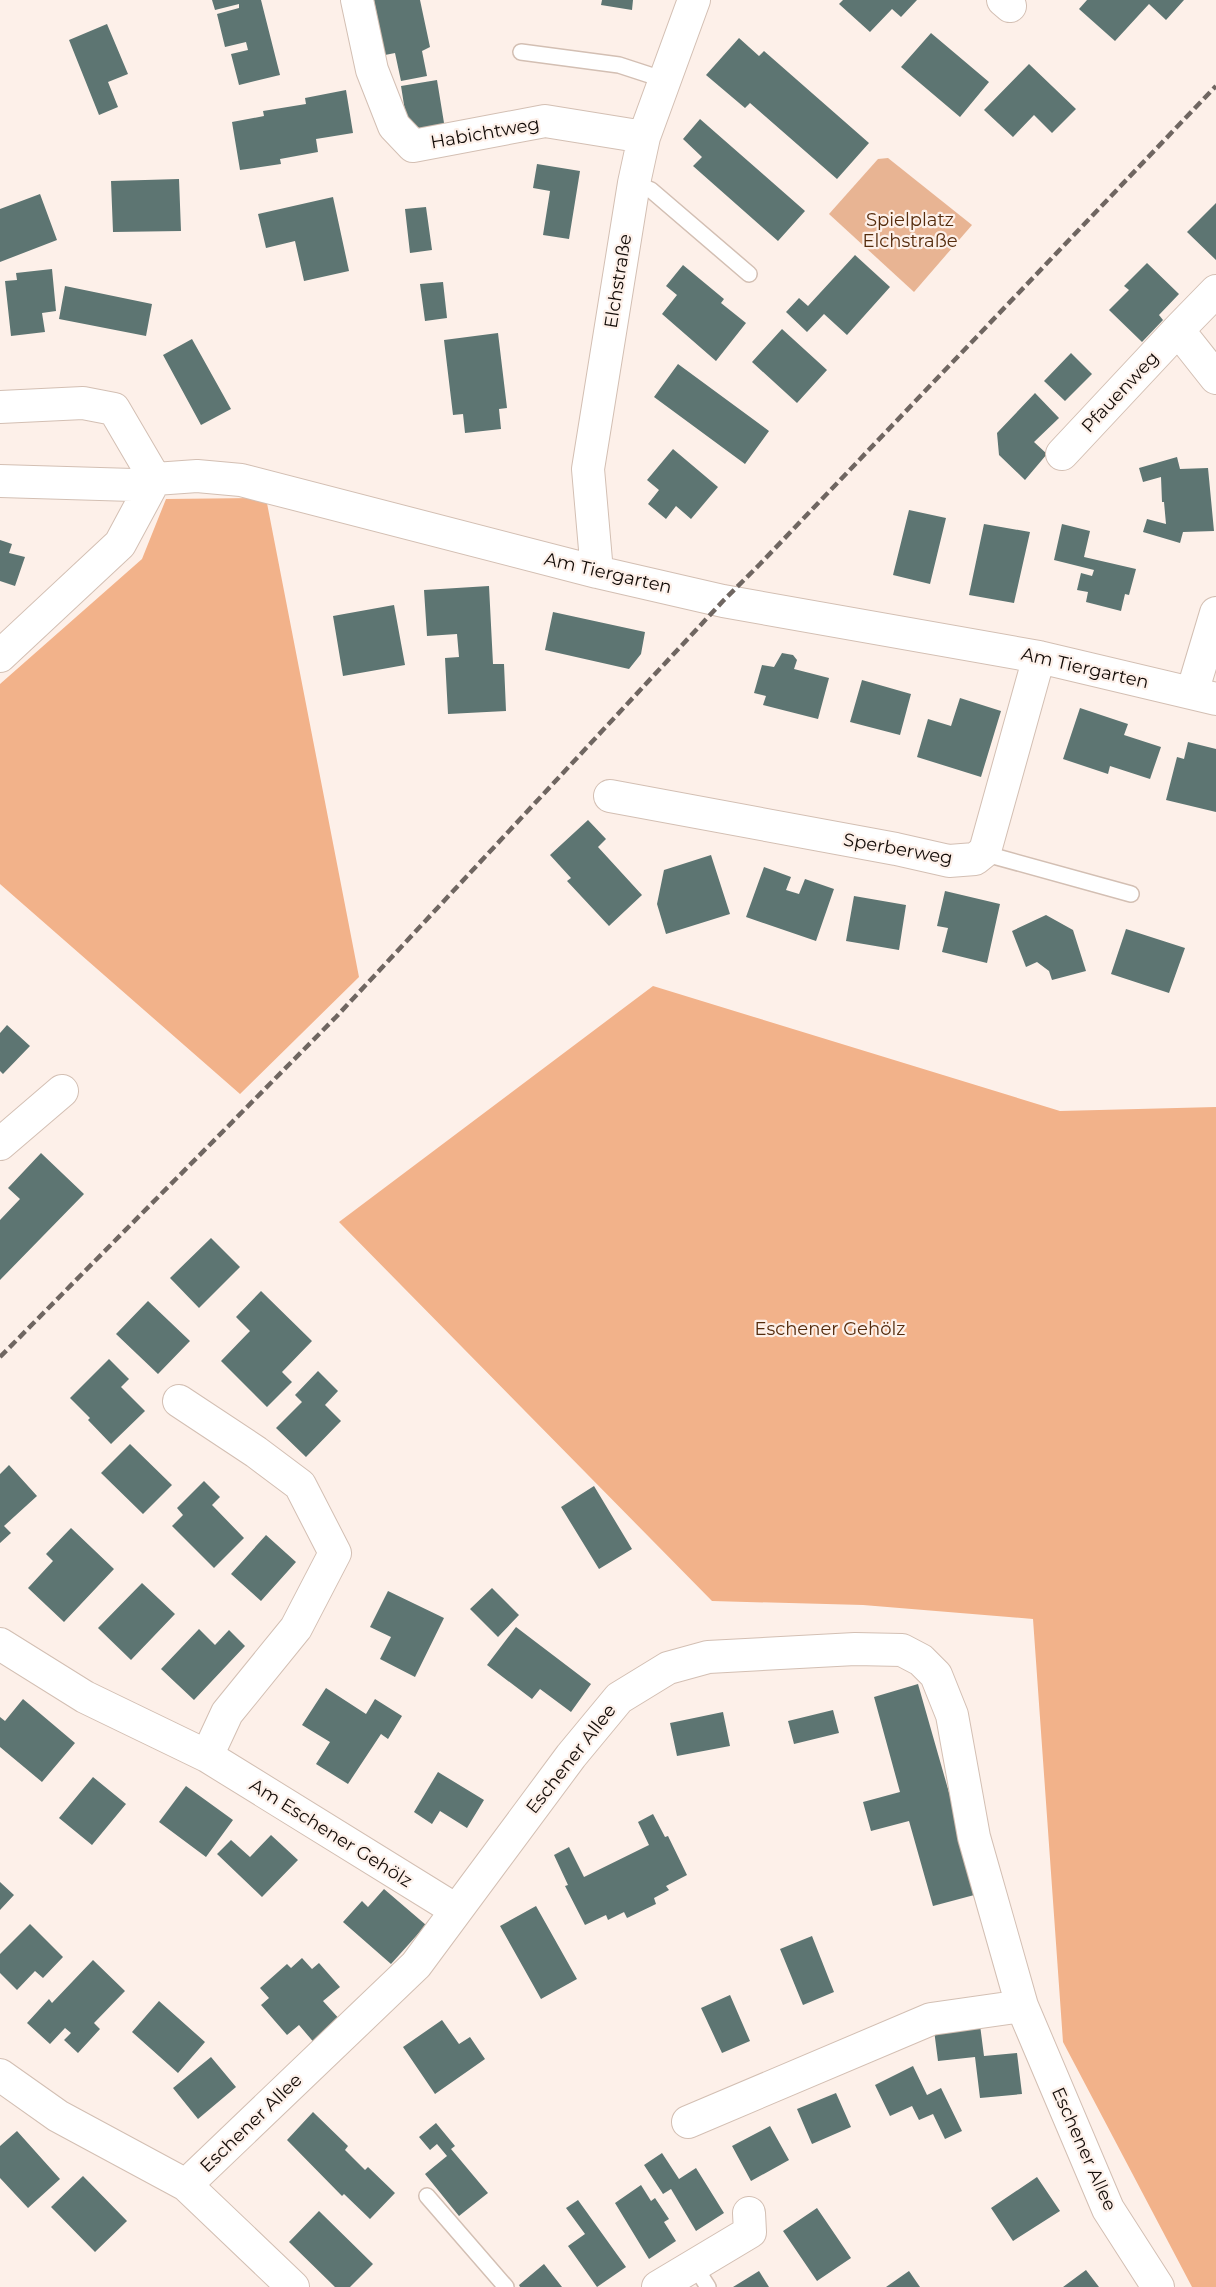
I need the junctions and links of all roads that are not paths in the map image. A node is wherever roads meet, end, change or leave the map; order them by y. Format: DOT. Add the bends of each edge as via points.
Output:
graph roads {
  1 [pos="357,0"];
  2 [pos="694,0"];
  3 [pos="521,52"];
  4 [pos="665,80"];
  5 [pos="644,137"];
  6 [pos="634,183"];
  7 [pos="749,274"];
  8 [pos="1216,291"];
  9 [pos="1178,330"];
  10 [pos="1216,378"];
  11 [pos="0,407"];
  12 [pos="1062,454"];
  13 [pos="4,472"];
  14 [pos="155,479"];
  15 [pos="597,572"];
  16 [pos="1216,613"];
  17 [pos="0,656"];
  18 [pos="1039,657"];
  19 [pos="1204,696"];
  20 [pos="610,796"];
  21 [pos="985,851"];
  22 [pos="1131,894"];
  23 [pos="62,1091"];
  24 [pos="5,1130"];
  25 [pos="179,1401"];
  26 [pos="0,1644"];
  27 [pos="207,1756"];
  28 [pos="456,1910"];
  29 [pos="1022,2006"];
  30 [pos="0,2076"];
  31 [pos="688,2122"];
  32 [pos="186,2185"];
  33 [pos="427,2196"];
  34 [pos="749,2213"];
  35 [pos="701,2276"];
  36 [pos="293,2287"];
  37 [pos="506,2287"];
  38 [pos="658,2287"];
  39 [pos="1158,2287"];
  1 -- 5 [label="street, Habichtweg" via="372,70 394,126 413,146 545,121"];
  2 -- 4 [label="street, Elchstraße"];
  3 -- 4 [label="lane" via="619,65"];
  4 -- 5 [label="street, Elchstraße"];
  5 -- 6 [label="street, Elchstraße"];
  6 -- 7 [label="lane" via="651,190"];
  6 -- 15 [label="street, Elchstraße" via="588,470"];
  8 -- 9 [label="street, Pfauenweg"];
  9 -- 10 [label="street"];
  9 -- 12 [label="street, Pfauenweg"];
  11 -- 14 [label="street" via="83,403 114,409"];
  13 -- 14 [label="street, Am Tiergarten" via="133,485"];
  14 -- 15 [label="street, Am Tiergarten" via="197,476 241,480"];
  14 -- 17 [label="street" via="120,544"];
  15 -- 18 [label="street, Am Tiergarten" via="723,601"];
  16 -- 19 [label="street"];
  18 -- 19 [label="street, Am Tiergarten"];
  18 -- 21 [label="street"];
  20 -- 21 [label="street, Sperberweg" via="949,861 975,859"];
  21 -- 22 [label="lane"];
  23 -- 24 [label="street"];
  25 -- 27 [label="street" via="300,1485 335,1553 296,1628 227,1713"];
  26 -- 27 [label="street, Am Eschener Gehölz" via="85,1697"];
  27 -- 28 [label="street, Am Eschener Gehölz"];
  28 -- 29 [label="street, Eschener Allee" via="619,1698 669,1668 708,1657 902,1650 921,1660 936,1675 952,1715 974,1837"];
  28 -- 32 [label="street, Eschener Allee" via="416,1965"];
  29 -- 31 [label="street" via="931,2019"];
  29 -- 39 [label="street, Eschener Allee" via="1108,2209"];
  30 -- 32 [label="street" via="58,2116"];
  32 -- 36 [label="street"];
  33 -- 37 [label="lane"];
  34 -- 35 [label="street" via="750,2232"];
  35 -- 38 [label="street"];
}
